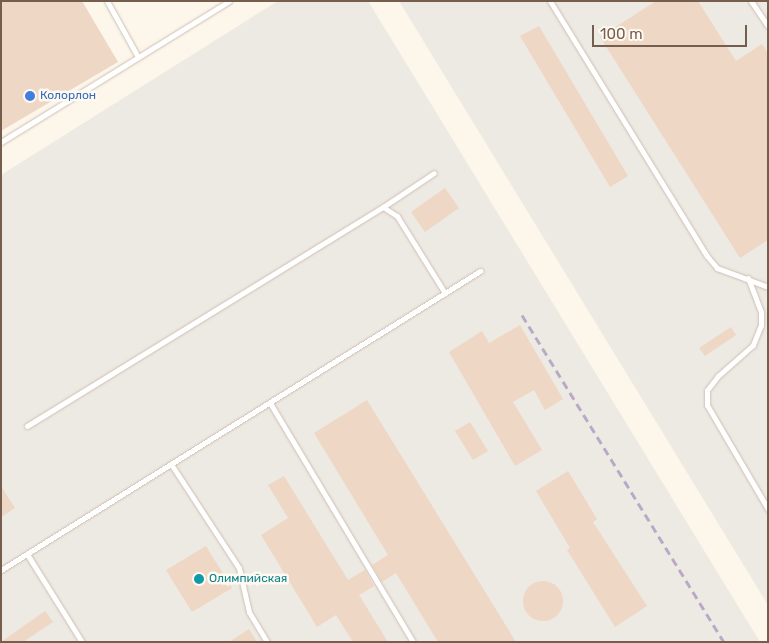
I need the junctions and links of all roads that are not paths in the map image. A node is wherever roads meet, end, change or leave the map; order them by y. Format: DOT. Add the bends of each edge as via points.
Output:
graph roads {
  1 [pos="107,1"];
  2 [pos="229,1"];
  3 [pos="550,1"];
  4 [pos="751,1"];
  5 [pos="768,26"];
  6 [pos="138,57"];
  7 [pos="1,142"];
  8 [pos="434,173"];
  9 [pos="383,207"];
  10 [pos="480,271"];
  11 [pos="748,278"];
  12 [pos="768,287"];
  13 [pos="445,293"];
  14 [pos="270,403"];
  15 [pos="27,426"];
  16 [pos="171,464"];
  17 [pos="768,510"];
  18 [pos="27,554"];
  19 [pos="1,570"];
  20 [pos="82,642"];
  21 [pos="267,642"];
  22 [pos="413,642"];
  1 -- 6 [label="lane"];
  2 -- 6 [label="lane"];
  3 -- 11 [label="lane" via="707,256 717,268"];
  4 -- 5 [label="lane"];
  6 -- 7 [label="lane"];
  8 -- 9 [label="lane"];
  9 -- 13 [label="lane" via="397,216"];
  9 -- 15 [label="lane"];
  10 -- 13 [label="lane"];
  11 -- 12 [label="lane"];
  11 -- 17 [label="lane" via="756,296 761,325 753,345 706,390 707,405"];
  13 -- 14 [label="lane"];
  14 -- 16 [label="lane"];
  14 -- 22 [label="lane"];
  16 -- 18 [label="lane"];
  16 -- 21 [label="lane" via="239,568 249,612"];
  18 -- 19 [label="lane"];
  18 -- 20 [label="lane"];
}
